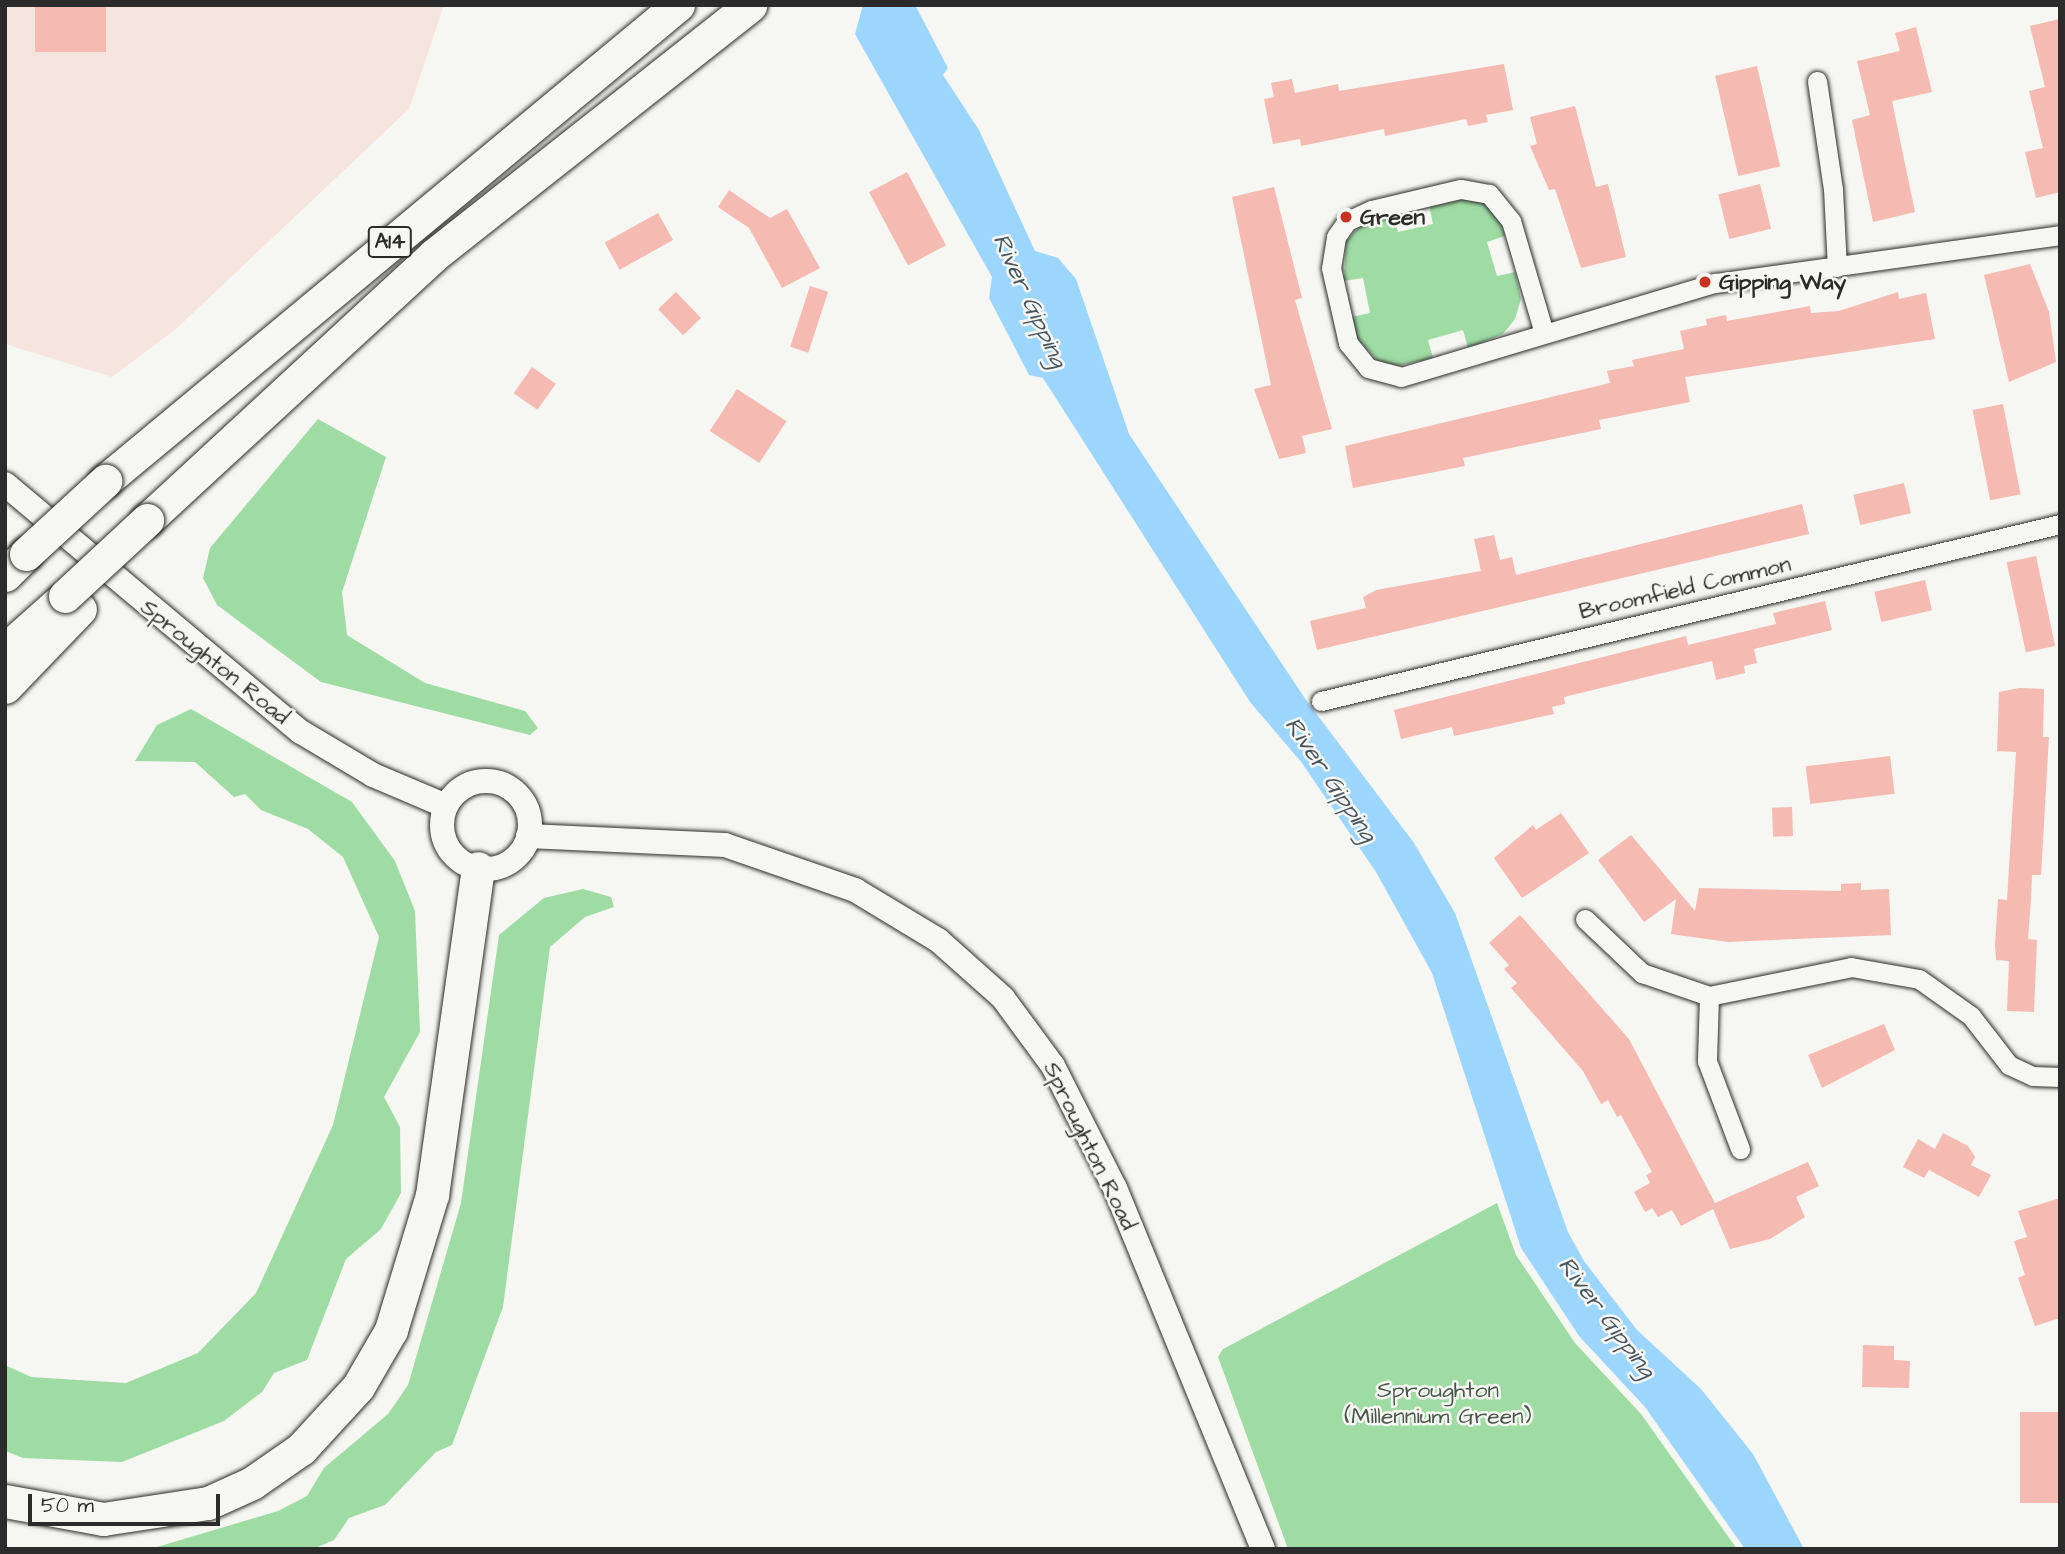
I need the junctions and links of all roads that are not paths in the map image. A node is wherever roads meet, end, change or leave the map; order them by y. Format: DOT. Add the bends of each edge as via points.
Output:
graph roads {
  1 [pos="678,5"];
  2 [pos="750,5"];
  3 [pos="1816,81"];
  4 [pos="2060,234"];
  5 [pos="1837,267"];
  6 [pos="1544,333"];
  7 [pos="5,484"];
  8 [pos="2060,524"];
  9 [pos="12,564"];
  10 [pos="72,603"];
  11 [pos="5,650"];
  12 [pos="5,687"];
  13 [pos="1321,701"];
  14 [pos="446,806"];
  15 [pos="528,836"];
  16 [pos="478,868"];
  17 [pos="1585,919"];
  18 [pos="1709,996"];
  19 [pos="2060,1077"];
  20 [pos="1740,1149"];
  21 [pos="5,1501"];
  22 [pos="1263,1549"];
  1 -- 9 [label="highway, A14, bridge" via="105,481"];
  2 -- 10 [label="highway, A14" via="434,255"];
  3 -- 5 [label="street"];
  4 -- 5 [label="street"];
  5 -- 6 [label="street" via="1714,283"];
  6 -- 6 [label="street" via="1414,374 1378,373 1348,343 1331,268 1336,237 1348,221 1371,210 1460,189 1489,194 1511,221"];
  7 -- 14 [label="street, Sproughton Road" via="301,732 373,775"];
  8 -- 13 [label="street, Broomfield Common"];
  10 -- 11 [label="highway"];
  10 -- 12 [label="highway"];
  14 -- 15 [label="street" via="470,784 497,782 520,797"];
  14 -- 16 [label="street" via="442,825 449,848"];
  15 -- 16 [label="street" via="504,865"];
  15 -- 22 [label="street, Sproughton Road" via="725,845 855,890 938,940 1003,998 1053,1066 1115,1188"];
  16 -- 21 [label="highway" via="432,1195 391,1330 358,1387 301,1449 252,1483 208,1503 103,1519"];
  17 -- 18 [label="street" via="1642,973"];
  18 -- 19 [label="street" via="1823,970 1897,972 1955,1001 2021,1073"];
  18 -- 20 [label="street" via="1707,1061"];
}
